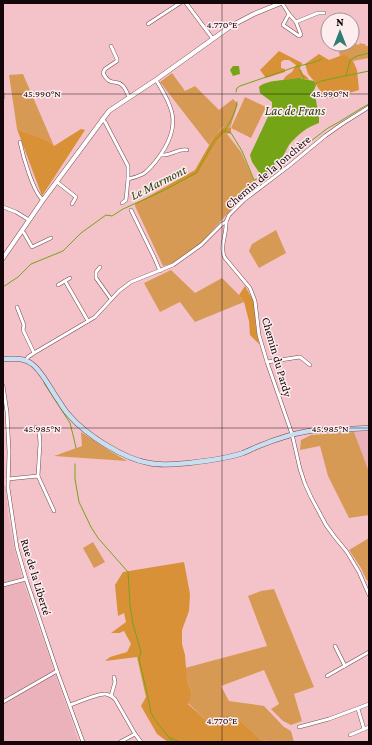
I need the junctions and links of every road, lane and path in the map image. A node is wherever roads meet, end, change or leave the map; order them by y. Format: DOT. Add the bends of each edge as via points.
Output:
graph roads {
  1 [pos="180,3"];
  2 [pos="186,3"];
  3 [pos="281,3"];
  4 [pos="320,13"];
  5 [pos="289,14"];
  6 [pos="296,22"];
  7 [pos="148,24"];
  8 [pos="214,39"];
  9 [pos="111,46"];
  10 [pos="156,80"];
  11 [pos="129,97"];
  12 [pos="369,107"];
  13 [pos="102,119"];
  14 [pos="20,142"];
  15 [pos="187,150"];
  16 [pos="161,155"];
  17 [pos="128,179"];
  18 [pos="57,182"];
  19 [pos="43,200"];
  20 [pos="122,203"];
  21 [pos="72,204"];
  22 [pos="3,207"];
  23 [pos="131,210"];
  24 [pos="29,220"];
  25 [pos="226,222"];
  26 [pos="22,231"];
  27 [pos="51,238"];
  28 [pos="3,258"];
  29 [pos="100,267"];
  30 [pos="160,271"];
  31 [pos="70,278"];
  32 [pos="65,281"];
  33 [pos="58,285"];
  34 [pos="111,299"];
  35 [pos="17,307"];
  36 [pos="88,321"];
  37 [pos="34,353"];
  38 [pos="3,360"];
  39 [pos="26,360"];
  40 [pos="267,362"];
  41 [pos="310,365"];
  42 [pos="3,386"];
  43 [pos="36,426"];
  44 [pos="368,428"];
  45 [pos="292,434"];
  46 [pos="38,476"];
  47 [pos="8,479"];
  48 [pos="4,482"];
  49 [pos="8,484"];
  50 [pos="54,511"];
  51 [pos="26,579"];
  52 [pos="3,585"];
  53 [pos="369,595"];
  54 [pos="335,646"];
  55 [pos="369,652"];
  56 [pos="345,666"];
  57 [pos="57,671"];
  58 [pos="327,676"];
  59 [pos="114,677"];
  60 [pos="111,696"];
  61 [pos="3,702"];
  62 [pos="369,704"];
  63 [pos="70,705"];
  64 [pos="358,708"];
  65 [pos="369,727"];
  66 [pos="299,728"];
  67 [pos="364,729"];
  68 [pos="135,734"];
  69 [pos="350,735"];
  70 [pos="83,742"];
  71 [pos="120,742"];
  72 [pos="141,742"];
  1 -- 7 [label="street"];
  2 -- 8 [label="street"];
  3 -- 5 [label="street"];
  3 -- 8 [label="street" via="241,20"];
  4 -- 6 [label="street"];
  5 -- 6 [label="street"];
  5 -- 6 [label="street" via="283,25 299,36 301,35"];
  8 -- 10 [label="street"];
  9 -- 11 [label="street" via="118,59 103,73 112,82 120,83"];
  10 -- 11 [label="street"];
  10 -- 16 [label="street" via="168,100 173,122"];
  11 -- 13 [label="street"];
  12 -- 25 [label="street, Chemin de la Jonchère" via="325,136 244,200 229,215"];
  13 -- 17 [label="street" via="128,166"];
  13 -- 18 [label="street"];
  14 -- 19 [label="street" via="30,176"];
  15 -- 16 [label="street"];
  16 -- 17 [label="street" via="143,174"];
  17 -- 20 [label="street" via="127,202"];
  18 -- 19 [label="street"];
  18 -- 21 [label="street" via="76,197"];
  19 -- 24 [label="street"];
  22 -- 24 [label="street"];
  23 -- 30 [label="street"];
  24 -- 26 [label="street"];
  25 -- 30 [label="street, Chemin de la Jonchère" via="173,266"];
  25 -- 40 [label="street, Chemin du Pardy" via="222,253 250,288"];
  26 -- 27 [label="street" via="32,247"];
  26 -- 28 [label="street"];
  29 -- 34 [label="street" via="96,272 96,278"];
  30 -- 34 [label="street, Chemin de la Jonchère" via="131,282"];
  31 -- 32 [label="street"];
  32 -- 33 [label="street"];
  32 -- 36 [label="street"];
  34 -- 36 [label="street, Chemin de la Jonchère"];
  35 -- 37 [label="street" via="24,325 22,330"];
  36 -- 37 [label="street, Chemin de la Jonchère"];
  37 -- 39 [label="street, Chemin de la Jonchère"];
  38 -- 39 [label="main road"];
  39 -- 45 [label="main road" via="37,368 66,411 84,429 112,448 140,461 168,464 222,458 244,453"];
  40 -- 41 [label="street" via="300,357"];
  40 -- 45 [label="street, Chemin du Pardy"];
  42 -- 47 [label="street, Rue de la Liberté" via="7,412"];
  43 -- 46 [label="street" via="40,443"];
  44 -- 45 [label="main road"];
  45 -- 53 [label="street, Chemin du Pardy" via="300,469 311,496 326,525 359,572"];
  46 -- 47 [label="street"];
  46 -- 50 [label="street"];
  47 -- 49 [label="street, Rue de la Liberté"];
  48 -- 49 [label="street"];
  49 -- 51 [label="street, Rue de la Liberté" via="16,548"];
  51 -- 52 [label="street"];
  51 -- 57 [label="street, Rue de la Liberté"];
  54 -- 56 [label="street"];
  55 -- 56 [label="street"];
  56 -- 58 [label="street"];
  57 -- 61 [label="street"];
  57 -- 63 [label="street, Rue de la Liberté"];
  59 -- 60 [label="street" via="116,682"];
  60 -- 63 [label="street" via="101,694"];
  60 -- 68 [label="street"];
  62 -- 64 [label="street"];
  63 -- 70 [label="street, Rue de la Liberté"];
  64 -- 66 [label="street"];
  64 -- 67 [label="street"];
  65 -- 67 [label="street"];
  67 -- 69 [label="street"];
  68 -- 71 [label="street"];
  68 -- 72 [label="street"];
}
